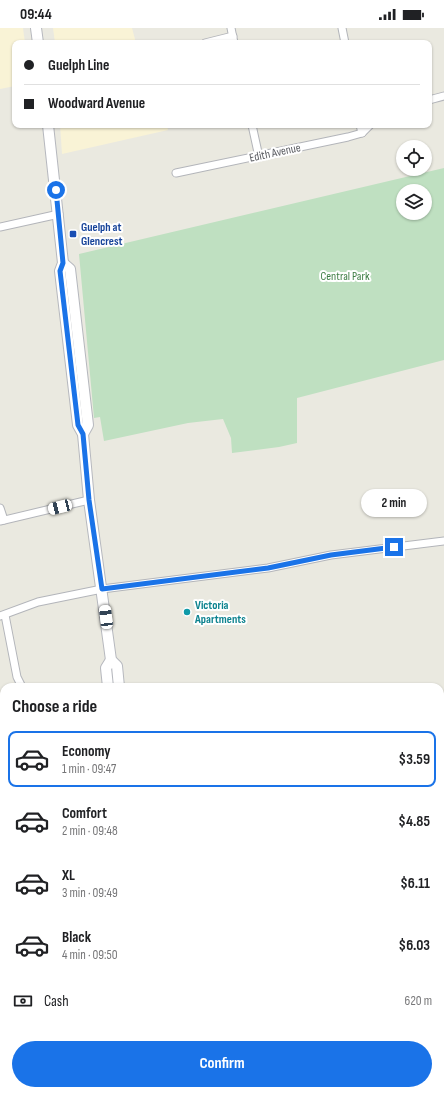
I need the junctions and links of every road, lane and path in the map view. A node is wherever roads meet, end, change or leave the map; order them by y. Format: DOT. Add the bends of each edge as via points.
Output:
graph roads {
  1 [pos="36,28"];
  2 [pos="231,28"];
  3 [pos="342,28"];
  4 [pos="38,40"];
  5 [pos="233,40"];
  6 [pos="344,40"];
  7 [pos="444,96"];
  8 [pos="432,99"];
  9 [pos="48,128"];
  10 [pos="253,128"];
  11 [pos="361,128"];
  12 [pos="367,128"];
  13 [pos="362,133"];
  14 [pos="258,157"];
  15 [pos="176,173"];
  16 [pos="58,214"];
  17 [pos="0,227"];
  18 [pos="89,500"];
  19 [pos="0,508"];
  20 [pos="2,521"];
  21 [pos="444,541"];
  22 [pos="102,589"];
  23 [pos="3,616"];
  24 [pos="111,660"];
  25 [pos="20,683"];
  26 [pos="108,683"];
  27 [pos="119,683"];
  1 -- 4 [label="main road"];
  2 -- 5 [label="street"];
  3 -- 6 [label="street"];
  7 -- 8 [label="street"];
  9 -- 16 [label="main road"];
  10 -- 14 [label="street"];
  11 -- 13 [label="street"];
  12 -- 13 [label="street"];
  13 -- 14 [label="street, Edith Avenue"];
  14 -- 15 [label="street, Edith Avenue"];
  16 -- 17 [label="street"];
  16 -- 18 [label="main road" via="63,263 70,269 88,425 83,434"];
  18 -- 20 [label="street"];
  18 -- 22 [label="main road"];
  19 -- 20 [label="street"];
  21 -- 22 [label="street" via="331,555 268,568"];
  22 -- 23 [label="street" via="38,602"];
  22 -- 24 [label="main road"];
  23 -- 25 [label="street"];
  24 -- 26 [label="main road" via="106,668"];
  24 -- 27 [label="main road" via="117,666"];
}
